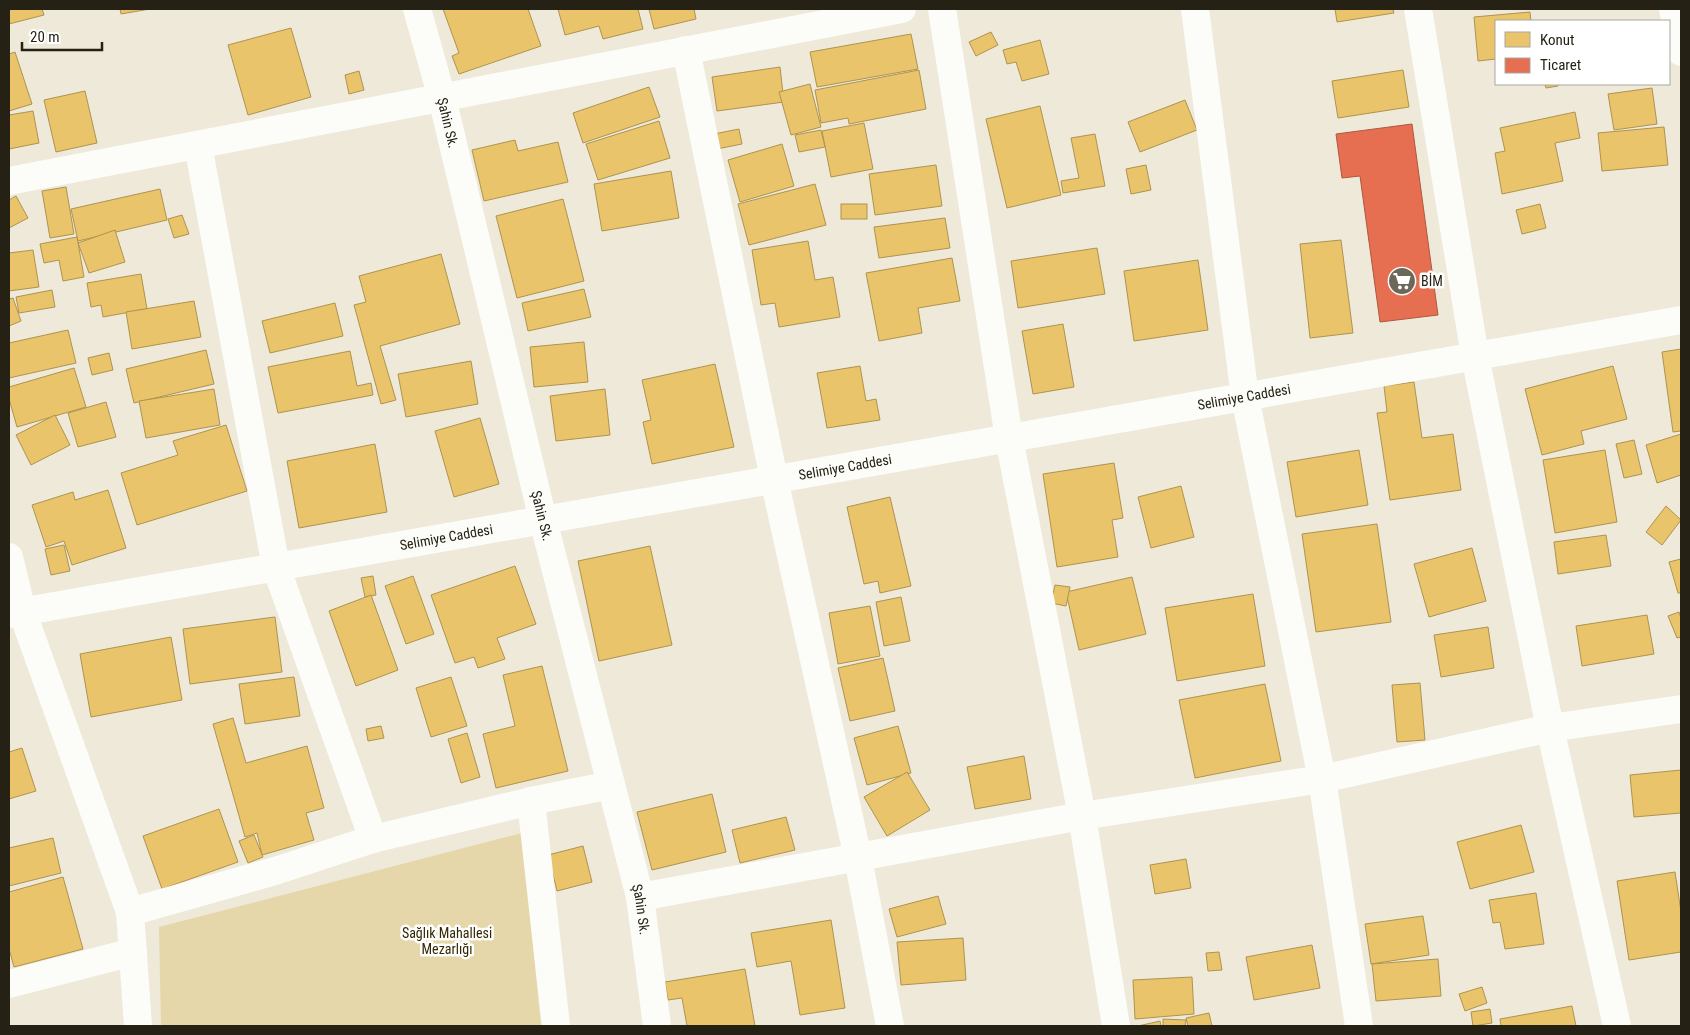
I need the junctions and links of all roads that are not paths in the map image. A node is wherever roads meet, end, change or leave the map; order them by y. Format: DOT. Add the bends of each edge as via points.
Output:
graph roads {
  1 [pos="417,9"];
  2 [pos="902,9"];
  3 [pos="942,9"];
  4 [pos="1195,9"];
  5 [pos="1418,9"];
  6 [pos="1673,9"];
  7 [pos="686,50"];
  8 [pos="1681,52"];
  9 [pos="442,98"];
  10 [pos="198,145"];
  11 [pos="9,181"];
  12 [pos="1681,320"];
  13 [pos="1475,356"];
  14 [pos="1245,396"];
  15 [pos="1008,438"];
  16 [pos="774,479"];
  17 [pos="542,520"];
  18 [pos="9,556"];
  19 [pos="276,567"];
  20 [pos="15,612"];
  21 [pos="1681,709"];
  22 [pos="1550,728"];
  23 [pos="1322,779"];
  24 [pos="611,785"];
  25 [pos="531,801"];
  26 [pos="1082,816"];
  27 [pos="373,839"];
  28 [pos="858,858"];
  29 [pos="640,897"];
  30 [pos="130,912"];
  31 [pos="133,952"];
  32 [pos="9,984"];
  33 [pos="138,1026"];
  34 [pos="556,1026"];
  35 [pos="657,1026"];
  36 [pos="890,1026"];
  37 [pos="1116,1026"];
  38 [pos="1359,1026"];
  39 [pos="1617,1026"];
  1 -- 9 [label="street, Şahin Sk."];
  2 -- 7 [label="street"];
  3 -- 15 [label="street"];
  4 -- 14 [label="street"];
  5 -- 13 [label="street"];
  6 -- 8 [label="street"];
  7 -- 9 [label="street"];
  7 -- 16 [label="street"];
  9 -- 10 [label="street"];
  9 -- 17 [label="street, Şahin Sk."];
  10 -- 11 [label="street"];
  10 -- 19 [label="street"];
  12 -- 13 [label="street, Selimiye Caddesi"];
  13 -- 14 [label="street, Selimiye Caddesi"];
  13 -- 22 [label="street"];
  14 -- 15 [label="street, Selimiye Caddesi"];
  14 -- 23 [label="street"];
  15 -- 16 [label="street, Selimiye Caddesi"];
  15 -- 26 [label="street"];
  16 -- 17 [label="street, Selimiye Caddesi"];
  16 -- 28 [label="street"];
  17 -- 19 [label="street, Selimiye Caddesi"];
  17 -- 24 [label="street, Şahin Sk."];
  18 -- 20 [label="street"];
  19 -- 20 [label="street, Selimiye Caddesi"];
  19 -- 27 [label="street"];
  20 -- 30 [label="street"];
  21 -- 22 [label="street"];
  22 -- 23 [label="street"];
  22 -- 39 [label="street"];
  23 -- 26 [label="street"];
  23 -- 38 [label="street"];
  24 -- 25 [label="street"];
  24 -- 29 [label="street, Şahin Sk."];
  25 -- 27 [label="street"];
  25 -- 34 [label="street"];
  26 -- 28 [label="street"];
  26 -- 37 [label="street"];
  27 -- 30 [label="street" via="276,872"];
  28 -- 29 [label="street"];
  28 -- 36 [label="street"];
  29 -- 35 [label="street, Şahin Sk."];
  30 -- 31 [label="street"];
  31 -- 32 [label="street"];
  31 -- 33 [label="street"];
}
